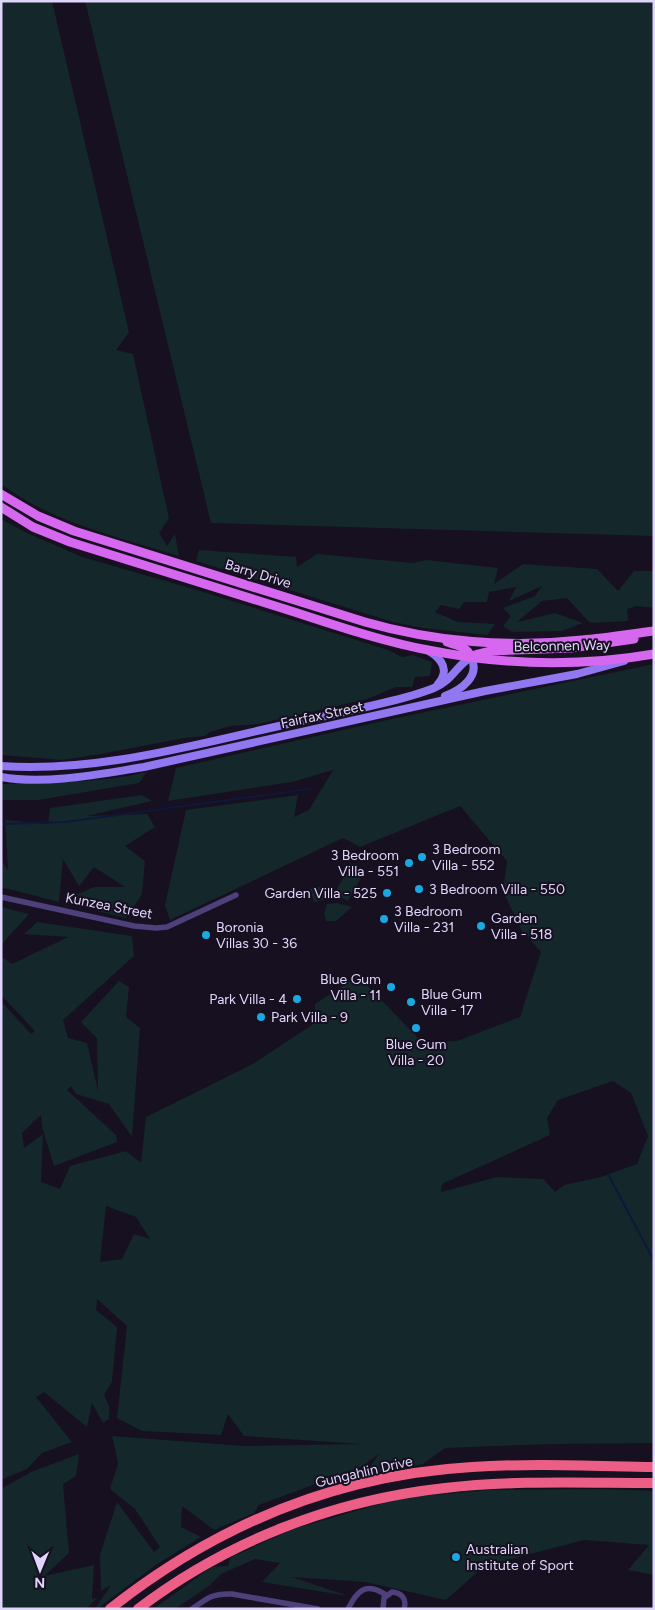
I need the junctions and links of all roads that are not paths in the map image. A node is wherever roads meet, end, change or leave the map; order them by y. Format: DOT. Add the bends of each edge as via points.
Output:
graph roads {
  1 [pos="1,494"];
  2 [pos="1,507"];
  3 [pos="654,631"];
  4 [pos="417,634"];
  5 [pos="654,635"];
  6 [pos="517,643"];
  7 [pos="427,650"];
  8 [pos="649,655"];
  9 [pos="471,657"];
  10 [pos="433,689"];
  11 [pos="425,704"];
  12 [pos="1,766"];
  13 [pos="1,777"];
  14 [pos="236,895"];
  15 [pos="1,897"];
  16 [pos="654,1467"];
  17 [pos="654,1482"];
  18 [pos="386,1595"];
  19 [pos="110,1609"];
  20 [pos="138,1609"];
  21 [pos="192,1609"];
  22 [pos="318,1609"];
  23 [pos="348,1609"];
  24 [pos="384,1609"];
  25 [pos="404,1609"];
  1 -- 4 [label="main road, Barry Drive" via="38,516 74,531 372,624"];
  2 -- 7 [label="main road, Barry Drive" via="33,527 70,542"];
  3 -- 6 [label="main road, Belconnen Way" via="581,640"];
  4 -- 6 [label="main road, Barry Drive"];
  4 -- 9 [label="main road" via="460,646"];
  5 -- 9 [label="main road" via="571,648 490,651"];
  7 -- 9 [label="main road, Barry Drive"];
  7 -- 10 [label="main road" via="444,668 443,678"];
  8 -- 9 [label="main road, Belconnen Way" via="562,663"];
  8 -- 11 [label="main road, Fairfax Street" via="577,674"];
  9 -- 10 [label="main road, Fairfax Street" via="451,678"];
  9 -- 11 [label="main road" via="473,670 465,685"];
  10 -- 12 [label="main road, Fairfax Street" via="123,760 65,767"];
  11 -- 13 [label="main road, Fairfax Street" via="144,767 57,778 21,780"];
  14 -- 15 [label="street, Kunzea Street" via="167,927 156,928"];
  16 -- 19 [label="highway, Gungahlin Drive" via="471,1467 409,1474 350,1487 291,1505 208,1542 156,1574"];
  17 -- 20 [label="highway" via="478,1485 356,1504 298,1522 242,1546 162,1590"];
  18 -- 23 [label="street" via="373,1589 362,1590"];
  18 -- 24 [label="street" via="382,1602"];
  18 -- 25 [label="street" via="392,1592 401,1595"];
  21 -- 22 [label="street" via="219,1593"];
}
